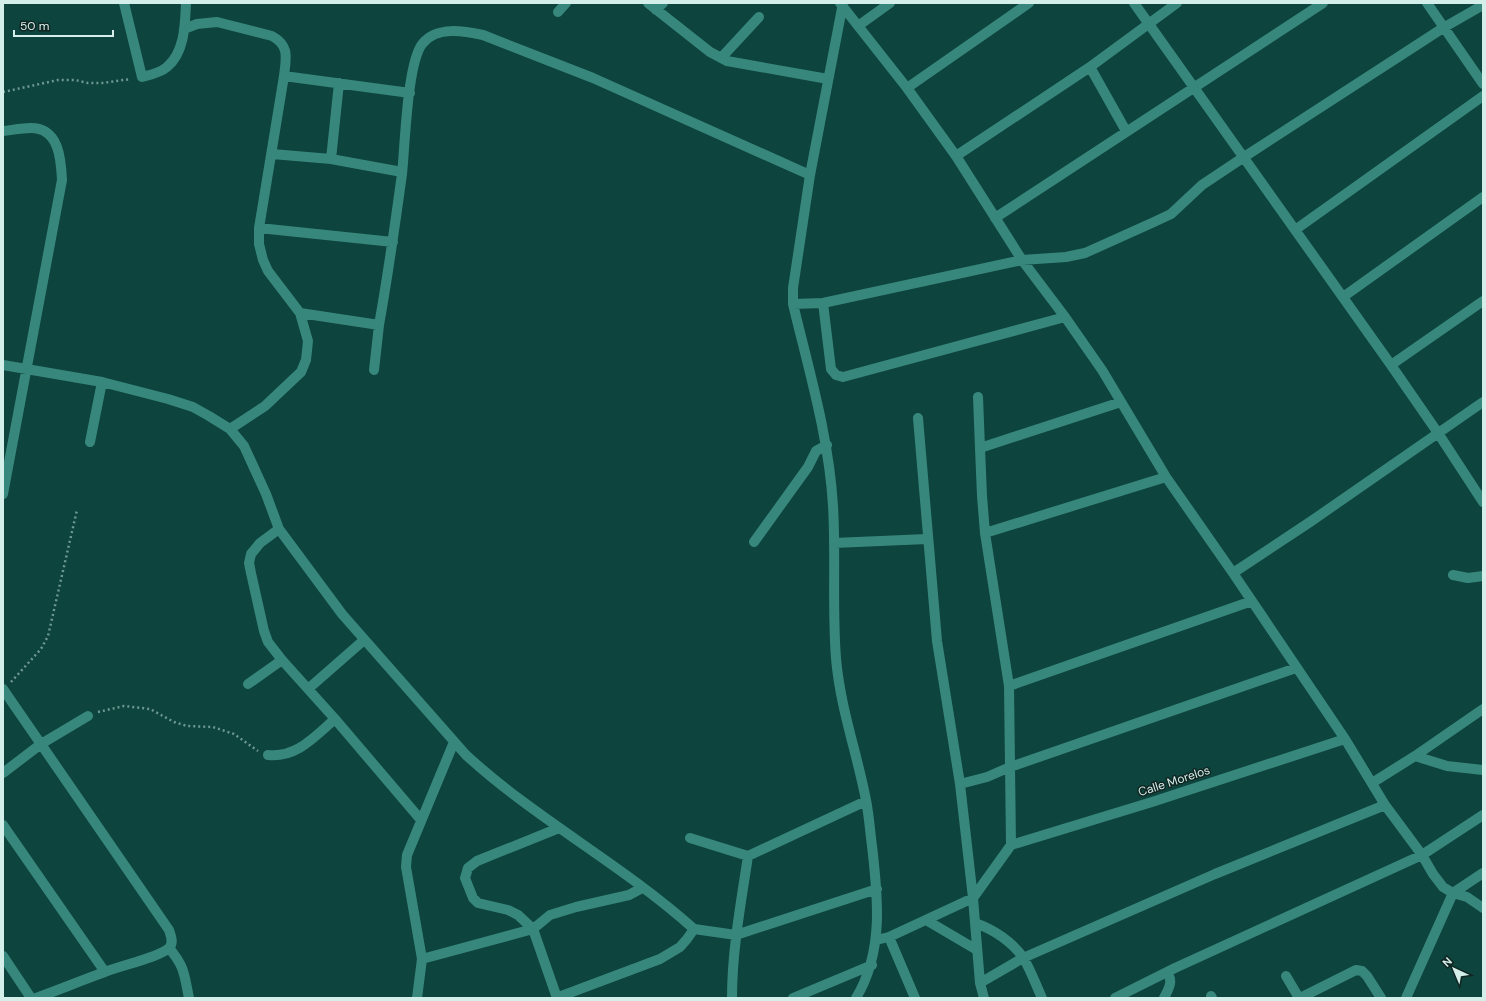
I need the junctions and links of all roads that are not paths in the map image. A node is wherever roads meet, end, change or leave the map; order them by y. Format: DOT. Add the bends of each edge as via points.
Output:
graph roads {
  1 [pos="124,3"];
  2 [pos="186,3"];
  3 [pos="566,3"];
  4 [pos="648,3"];
  5 [pos="890,3"];
  6 [pos="1029,3"];
  7 [pos="1134,3"];
  8 [pos="1177,3"];
  9 [pos="1323,3"];
  10 [pos="1426,3"];
  11 [pos="842,4"];
  12 [pos="1483,5"];
  13 [pos="659,7"];
  14 [pos="558,12"];
  15 [pos="759,17"];
  16 [pos="1148,24"];
  17 [pos="858,26"];
  18 [pos="1443,28"];
  19 [pos="184,29"];
  20 [pos="720,58"];
  21 [pos="1090,67"];
  22 [pos="284,76"];
  23 [pos="828,79"];
  24 [pos="339,83"];
  25 [pos="1483,84"];
  26 [pos="1193,87"];
  27 [pos="906,88"];
  28 [pos="410,93"];
  29 [pos="1483,96"];
  30 [pos="3,131"];
  31 [pos="1126,131"];
  32 [pos="272,154"];
  33 [pos="956,156"];
  34 [pos="1244,157"];
  35 [pos="330,159"];
  36 [pos="402,172"];
  37 [pos="810,175"];
  38 [pos="1483,197"];
  39 [pos="995,218"];
  40 [pos="259,228"];
  41 [pos="1295,230"];
  42 [pos="393,242"];
  43 [pos="1022,260"];
  44 [pos="1342,297"];
  45 [pos="1483,301"];
  46 [pos="823,303"];
  47 [pos="793,304"];
  48 [pos="300,313"];
  49 [pos="1065,317"];
  50 [pos="379,325"];
  51 [pos="3,365"];
  52 [pos="1391,365"];
  53 [pos="27,370"];
  54 [pos="374,370"];
  55 [pos="102,382"];
  56 [pos="978,397"];
  57 [pos="1121,402"];
  58 [pos="1483,402"];
  59 [pos="918,418"];
  60 [pos="230,429"];
  61 [pos="1438,433"];
  62 [pos="90,442"];
  63 [pos="827,445"];
  64 [pos="980,448"];
  65 [pos="1166,477"];
  66 [pos="3,494"];
  67 [pos="1483,501"];
  68 [pos="279,529"];
  69 [pos="985,533"];
  70 [pos="928,539"];
  71 [pos="754,542"];
  72 [pos="834,543"];
  73 [pos="1233,572"];
  74 [pos="1453,575"];
  75 [pos="1483,576"];
  76 [pos="1252,601"];
  77 [pos="364,640"];
  78 [pos="282,660"];
  79 [pos="1296,668"];
  80 [pos="248,684"];
  81 [pos="1009,686"];
  82 [pos="308,689"];
  83 [pos="3,690"];
  84 [pos="1483,709"];
  85 [pos="88,716"];
  86 [pos="335,719"];
  87 [pos="1344,739"];
  88 [pos="454,742"];
  89 [pos="41,744"];
  90 [pos="268,755"];
  91 [pos="1415,756"];
  92 [pos="1010,767"];
  93 [pos="1483,770"];
  94 [pos="3,773"];
  95 [pos="1372,783"];
  96 [pos="960,784"];
  97 [pos="866,801"];
  98 [pos="1385,804"];
  99 [pos="1483,815"];
  100 [pos="421,820"];
  101 [pos="3,825"];
  102 [pos="559,828"];
  103 [pos="690,838"];
  104 [pos="1011,845"];
  105 [pos="1422,855"];
  106 [pos="748,856"];
  107 [pos="1483,872"];
  108 [pos="642,888"];
  109 [pos="877,889"];
  110 [pos="1453,894"];
  111 [pos="973,898"];
  112 [pos="1483,908"];
  113 [pos="926,920"];
  114 [pos="975,923"];
  115 [pos="533,929"];
  116 [pos="694,929"];
  117 [pos="736,936"];
  118 [pos="889,937"];
  119 [pos="876,940"];
  120 [pos="169,948"];
  121 [pos="977,950"];
  122 [pos="3,956"];
  123 [pos="1023,958"];
  124 [pos="422,959"];
  125 [pos="872,965"];
  126 [pos="105,972"];
  127 [pos="1167,973"];
  128 [pos="1286,976"];
  129 [pos="980,983"];
  130 [pos="31,998"];
  131 [pos="36,998"];
  132 [pos="189,998"];
  133 [pos="417,998"];
  134 [pos="557,998"];
  135 [pos="732,998"];
  136 [pos="793,998"];
  137 [pos="856,998"];
  138 [pos="915,998"];
  139 [pos="984,998"];
  140 [pos="1042,998"];
  141 [pos="1115,998"];
  142 [pos="1164,998"];
  143 [pos="1299,998"];
  144 [pos="1381,998"];
  145 [pos="1406,998"];
  1 -- 19 [label="street" via="142,78 158,72 173,61 179,52"];
  2 -- 19 [label="street"];
  3 -- 14 [label="street"];
  4 -- 13 [label="street"];
  5 -- 17 [label="street"];
  6 -- 27 [label="street"];
  7 -- 16 [label="street"];
  8 -- 16 [label="street"];
  9 -- 26 [label="street"];
  10 -- 18 [label="street"];
  11 -- 17 [label="street"];
  11 -- 23 [label="street"];
  12 -- 18 [label="street"];
  13 -- 20 [label="street"];
  15 -- 20 [label="street"];
  16 -- 21 [label="street"];
  16 -- 26 [label="street"];
  17 -- 27 [label="street"];
  18 -- 25 [label="street"];
  18 -- 34 [label="street"];
  19 -- 22 [label="street" via="206,22 217,22 272,36 281,41 284,47"];
  20 -- 23 [label="street"];
  21 -- 31 [label="street"];
  21 -- 33 [label="street"];
  22 -- 24 [label="street"];
  22 -- 32 [label="street"];
  23 -- 37 [label="street"];
  24 -- 28 [label="street"];
  24 -- 35 [label="street"];
  26 -- 31 [label="street"];
  26 -- 34 [label="street"];
  27 -- 33 [label="street"];
  28 -- 36 [label="street"];
  28 -- 37 [label="street" via="415,58 424,42 440,33 451,31 483,35 593,78"];
  29 -- 41 [label="street"];
  30 -- 53 [label="street" via="32,128 48,133 59,151 61,163 62,180"];
  31 -- 39 [label="street"];
  32 -- 35 [label="street"];
  32 -- 40 [label="street"];
  33 -- 39 [label="street"];
  34 -- 41 [label="street"];
  34 -- 43 [label="street" via="1202,185 1171,214 1154,222 1085,253"];
  35 -- 36 [label="street"];
  36 -- 42 [label="street"];
  37 -- 47 [label="street" via="793,288"];
  38 -- 44 [label="street"];
  39 -- 43 [label="street"];
  40 -- 42 [label="street"];
  40 -- 48 [label="street" via="262,260"];
  41 -- 44 [label="street"];
  42 -- 50 [label="street"];
  43 -- 46 [label="street"];
  43 -- 49 [label="street"];
  44 -- 52 [label="street"];
  45 -- 52 [label="street"];
  46 -- 47 [label="street"];
  46 -- 49 [label="street" via="831,369 836,375 843,377"];
  47 -- 63 [label="street"];
  48 -- 50 [label="street"];
  48 -- 60 [label="street" via="308,341 306,360 301,372 265,406"];
  49 -- 57 [label="street"];
  50 -- 54 [label="street"];
  51 -- 53 [label="street"];
  52 -- 61 [label="street"];
  53 -- 55 [label="street"];
  53 -- 66 [label="street"];
  55 -- 60 [label="street" via="193,407"];
  55 -- 62 [label="street"];
  56 -- 64 [label="street"];
  57 -- 64 [label="street"];
  57 -- 65 [label="street"];
  58 -- 61 [label="street"];
  59 -- 70 [label="street"];
  60 -- 68 [label="street" via="244,446"];
  61 -- 67 [label="street"];
  61 -- 73 [label="street"];
  63 -- 71 [label="street" via="816,451 808,467"];
  63 -- 72 [label="street"];
  64 -- 69 [label="street"];
  65 -- 69 [label="street"];
  65 -- 73 [label="street"];
  68 -- 77 [label="street"];
  68 -- 78 [label="street" via="250,554 249,563 264,631 268,642"];
  69 -- 81 [label="street"];
  70 -- 72 [label="street"];
  70 -- 96 [label="street" via="937,641"];
  72 -- 97 [label="street" via="836,659 842,701"];
  73 -- 76 [label="street"];
  74 -- 75 [label="street" via="1468,578"];
  76 -- 79 [label="street"];
  76 -- 81 [label="street"];
  77 -- 82 [label="street"];
  77 -- 88 [label="street"];
  78 -- 80 [label="street"];
  78 -- 82 [label="street"];
  79 -- 87 [label="street"];
  79 -- 92 [label="street"];
  81 -- 92 [label="street"];
  82 -- 86 [label="street"];
  83 -- 89 [label="street"];
  84 -- 91 [label="street"];
  85 -- 89 [label="street"];
  86 -- 90 [label="street" via="291,753"];
  86 -- 100 [label="street"];
  87 -- 95 [label="street"];
  87 -- 104 [label="street, Calle Morelos"];
  88 -- 100 [label="street"];
  88 -- 102 [label="street" via="484,772"];
  89 -- 94 [label="street"];
  89 -- 120 [label="street" via="169,930 172,941"];
  91 -- 93 [label="street" via="1447,766"];
  91 -- 95 [label="street"];
  92 -- 96 [label="street" via="987,777"];
  92 -- 104 [label="street"];
  95 -- 98 [label="street"];
  96 -- 111 [label="street"];
  97 -- 106 [label="street"];
  97 -- 109 [label="street"];
  98 -- 105 [label="street"];
  98 -- 123 [label="street"];
  99 -- 105 [label="street"];
  100 -- 124 [label="street" via="407,855 406,868"];
  101 -- 126 [label="street"];
  102 -- 108 [label="street"];
  102 -- 115 [label="street" via="477,861 466,873 465,878 470,892 478,903 508,910"];
  103 -- 106 [label="street"];
  104 -- 111 [label="street"];
  105 -- 110 [label="street" via="1443,887"];
  105 -- 127 [label="street"];
  106 -- 117 [label="street"];
  107 -- 110 [label="street"];
  108 -- 115 [label="street" via="630,895 550,915"];
  108 -- 116 [label="street"];
  109 -- 117 [label="street"];
  109 -- 119 [label="street"];
  110 -- 112 [label="street" via="1467,897"];
  110 -- 145 [label="street"];
  111 -- 113 [label="street"];
  111 -- 114 [label="street"];
  113 -- 118 [label="street"];
  113 -- 121 [label="street"];
  114 -- 121 [label="street"];
  114 -- 123 [label="street" via="985,926 1003,938"];
  115 -- 124 [label="street"];
  115 -- 134 [label="street"];
  116 -- 117 [label="street"];
  116 -- 134 [label="street" via="680,947 660,960"];
  117 -- 135 [label="street"];
  118 -- 119 [label="street"];
  118 -- 138 [label="street"];
  119 -- 125 [label="street"];
  120 -- 126 [label="street"];
  120 -- 132 [label="street" via="184,970"];
  121 -- 129 [label="street"];
  122 -- 130 [label="street"];
  123 -- 129 [label="street"];
  123 -- 140 [label="street"];
  124 -- 133 [label="street"];
  125 -- 136 [label="street"];
  125 -- 137 [label="street"];
  126 -- 131 [label="street"];
  127 -- 141 [label="street"];
  127 -- 142 [label="street" via="1171,979"];
  128 -- 143 [label="street"];
  129 -- 139 [label="street"];
  143 -- 144 [label="street" via="1356,970 1367,976"];
}
